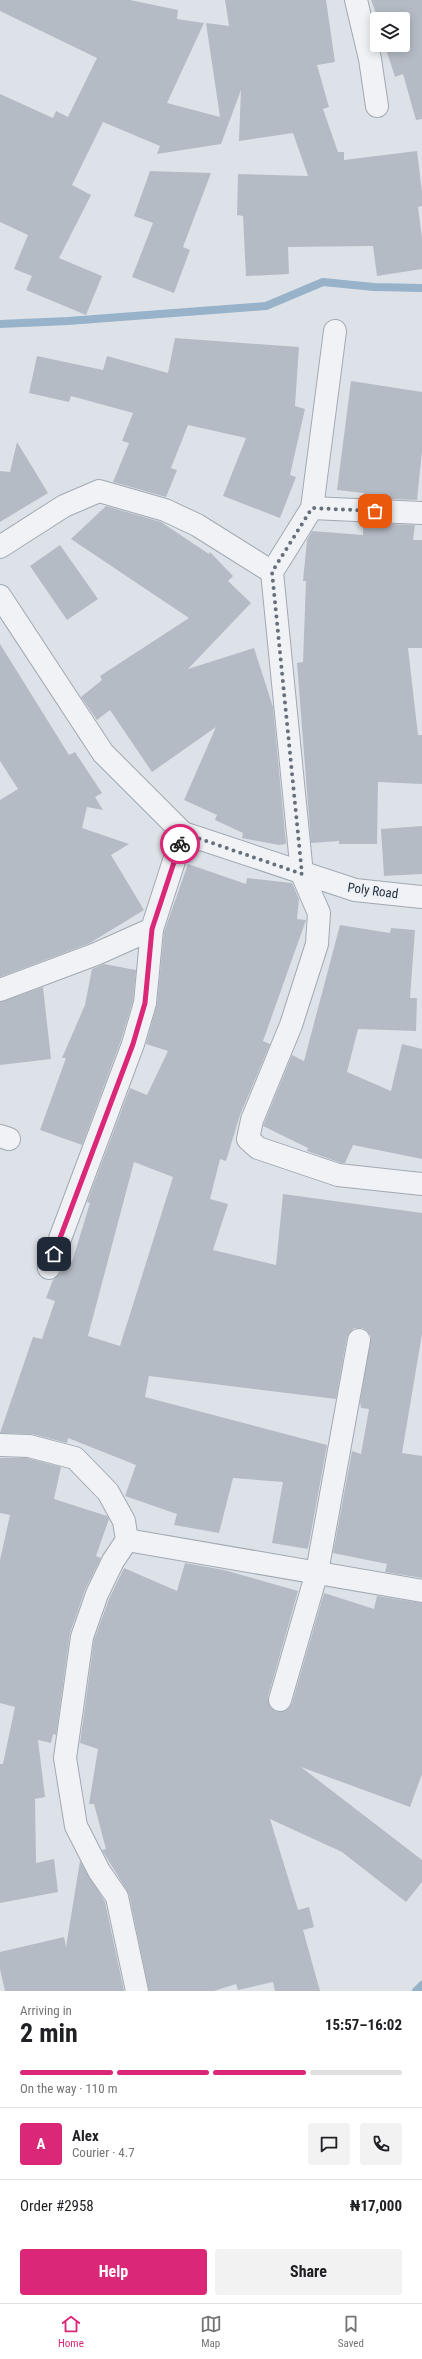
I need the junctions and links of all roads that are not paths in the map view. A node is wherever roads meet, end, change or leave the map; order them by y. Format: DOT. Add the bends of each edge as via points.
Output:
graph roads {
  1 [pos="356,0"];
  2 [pos="377,106"];
  3 [pos="335,330"];
  4 [pos="312,508"];
  5 [pos="422,513"];
  6 [pos="0,548"];
  7 [pos="272,572"];
  8 [pos="0,596"];
  9 [pos="183,833"];
  10 [pos="302,874"];
  11 [pos="422,897"];
  12 [pos="152,929"];
  13 [pos="0,990"];
  14 [pos="422,1184"];
  15 [pos="49,1268"];
  16 [pos="359,1340"];
  17 [pos="0,1445"];
  18 [pos="127,1540"];
  19 [pos="317,1572"];
  20 [pos="422,1591"];
  21 [pos="280,1700"];
  22 [pos="137,1991"];
  1 -- 2 [label="street" via="370,59"];
  3 -- 4 [label="street"];
  4 -- 5 [label="street"];
  4 -- 7 [label="street"];
  6 -- 7 [label="street" via="64,506 99,491 165,510 197,525"];
  7 -- 10 [label="street"];
  8 -- 9 [label="street" via="104,753"];
  9 -- 10 [label="street, Poly Road"];
  9 -- 12 [label="street"];
  10 -- 11 [label="street, Poly Road" via="355,890"];
  10 -- 14 [label="street" via="319,913 317,944 291,1024 252,1120 248,1139 258,1148 338,1175"];
  12 -- 13 [label="street" via="96,954"];
  12 -- 15 [label="street" via="145,1003 133,1044"];
  16 -- 19 [label="street"];
  17 -- 18 [label="street" via="29,1446 75,1458 108,1492 124,1521"];
  18 -- 19 [label="street"];
  18 -- 22 [label="street" via="113,1561 97,1594 82,1637 65,1758 76,1826 99,1870 117,1897"];
  19 -- 20 [label="street"];
  19 -- 21 [label="street"];
}
